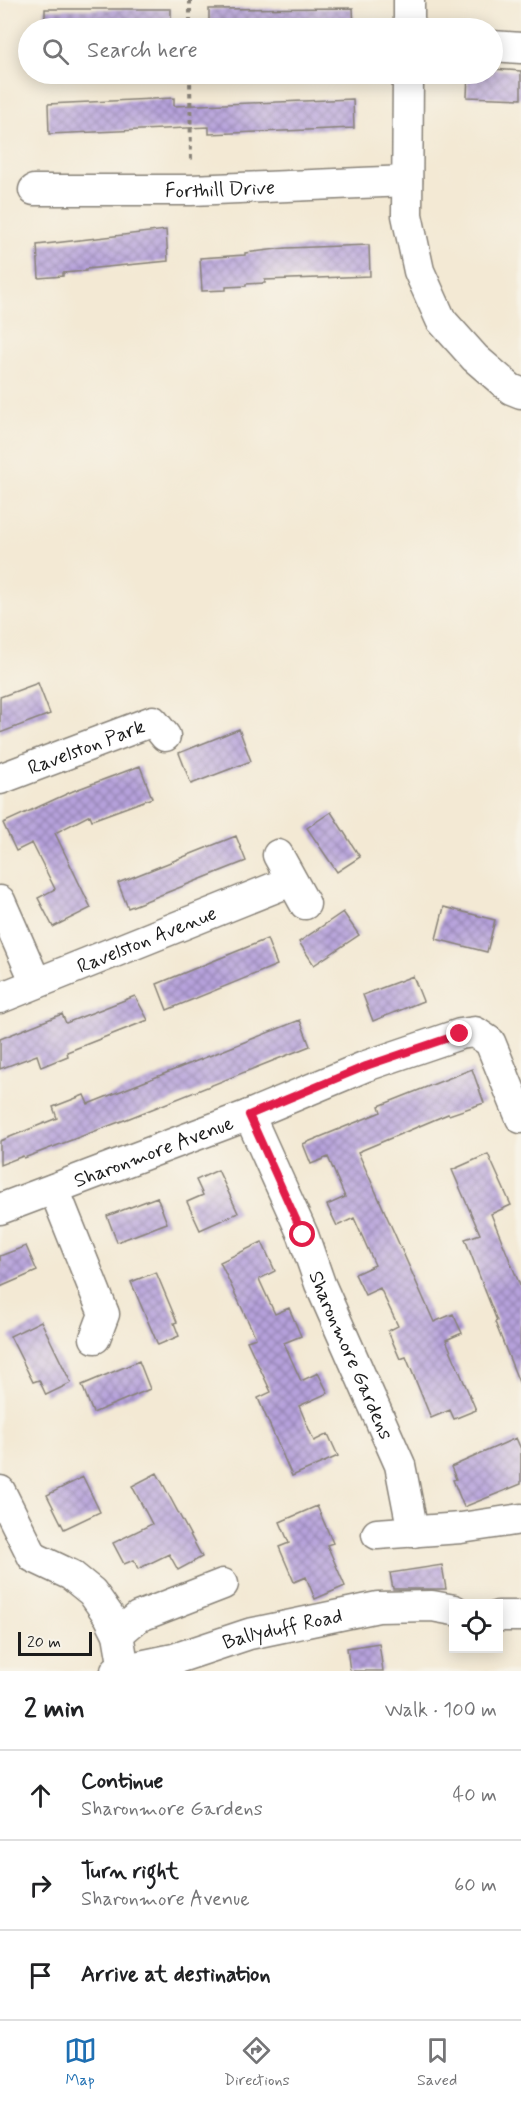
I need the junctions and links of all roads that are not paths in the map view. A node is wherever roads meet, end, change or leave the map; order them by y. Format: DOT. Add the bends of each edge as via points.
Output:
graph roads {
  1 [pos="409,0"];
  2 [pos="409,18"];
  3 [pos="503,47"];
  4 [pos="521,48"];
  5 [pos="408,84"];
  6 [pos="407,181"];
  7 [pos="34,190"];
  8 [pos="521,393"];
  9 [pos="165,736"];
  10 [pos="0,779"];
  11 [pos="291,880"];
  12 [pos="0,901"];
  13 [pos="36,983"];
  14 [pos="0,998"];
  15 [pos="249,1115"];
  16 [pos="521,1118"];
  17 [pos="54,1189"];
  18 [pos="0,1209"];
  19 [pos="95,1338"];
  20 [pos="0,1491"];
  21 [pos="521,1519"];
  22 [pos="413,1532"];
  23 [pos="376,1534"];
  24 [pos="223,1584"];
  25 [pos="449,1609"];
  26 [pos="503,1616"];
  27 [pos="521,1616"];
  28 [pos="118,1634"];
  29 [pos="120,1670"];
  1 -- 2 [label="street"];
  3 -- 4 [label="street"];
  5 -- 6 [label="street"];
  6 -- 7 [label="street, Forthill Drive" via="191,190"];
  6 -- 8 [label="street" via="407,215 419,271 441,320 475,358"];
  9 -- 10 [label="street, Ravelston Park" via="153,722"];
  11 -- 13 [label="street, Ravelston Avenue"];
  12 -- 13 [label="street"];
  13 -- 14 [label="street, Ravelston Avenue"];
  15 -- 16 [label="street, Sharonmore Avenue" via="366,1066 475,1032 490,1042"];
  15 -- 17 [label="street, Sharonmore Avenue"];
  15 -- 22 [label="street, Sharonmore Gardens" via="400,1465"];
  17 -- 18 [label="street, Sharonmore Avenue"];
  17 -- 19 [label="street" via="104,1314"];
  20 -- 28 [label="street" via="33,1557 71,1575 92,1592"];
  21 -- 22 [label="street"];
  22 -- 23 [label="street"];
  24 -- 28 [label="street" via="138,1617"];
  25 -- 29 [label="street, Ballyduff Road" via="378,1607 249,1634 174,1659"];
  26 -- 27 [label="street"];
  28 -- 29 [label="street"];
}
